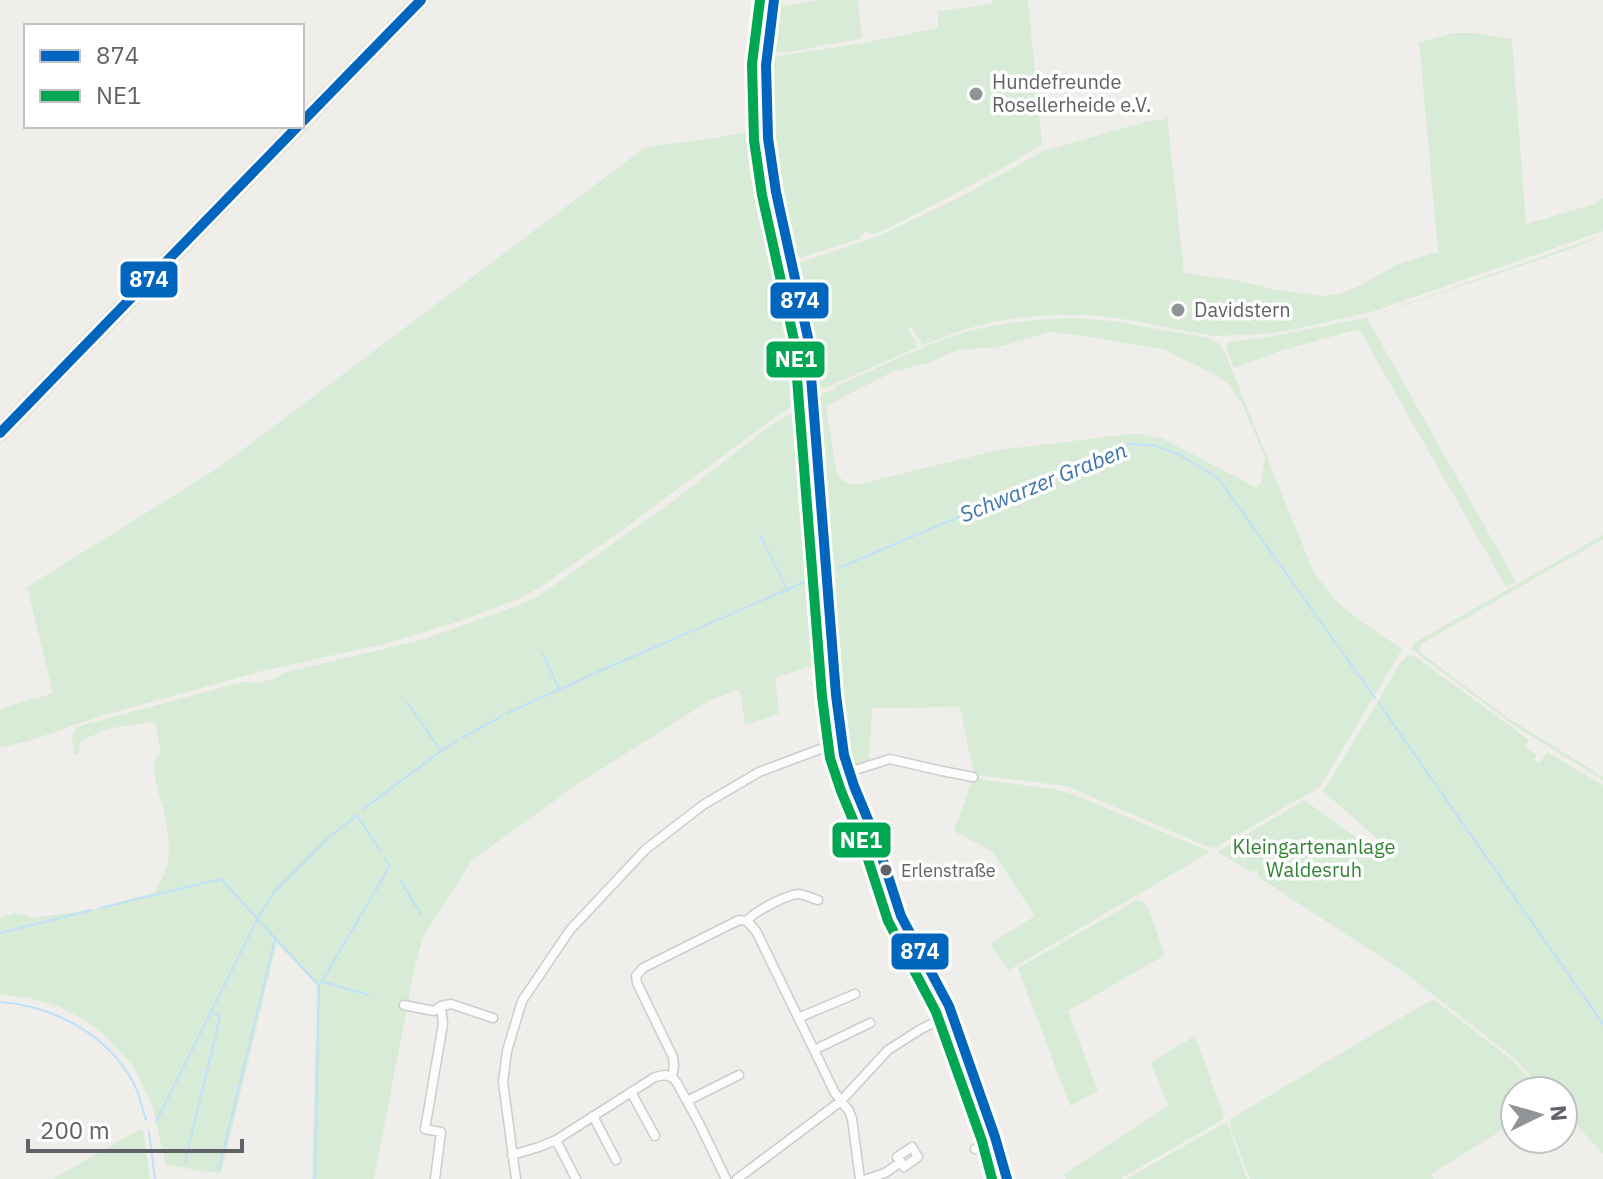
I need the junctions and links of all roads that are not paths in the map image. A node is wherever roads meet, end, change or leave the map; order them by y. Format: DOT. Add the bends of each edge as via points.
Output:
graph roads {
  1 [pos="421,0"];
  2 [pos="774,0"];
  3 [pos="304,120"];
  4 [pos="296,128"];
  5 [pos="0,433"];
  6 [pos="842,741"];
  7 [pos="849,772"];
  8 [pos="973,777"];
  9 [pos="818,900"];
  10 [pos="749,922"];
  11 [pos="855,994"];
  12 [pos="404,1005"];
  13 [pos="441,1006"];
  14 [pos="952,1014"];
  15 [pos="493,1018"];
  16 [pos="798,1018"];
  17 [pos="870,1023"];
  18 [pos="814,1050"];
  19 [pos="739,1075"];
  20 [pos="672,1077"];
  21 [pos="631,1092"];
  22 [pos="687,1101"];
  23 [pos="841,1101"];
  24 [pos="593,1116"];
  25 [pos="655,1136"];
  26 [pos="995,1137"];
  27 [pos="556,1140"];
  28 [pos="975,1149"];
  29 [pos="512,1155"];
  30 [pos="616,1160"];
  31 [pos="901,1162"];
  32 [pos="749,1175"];
  33 [pos="435,1179"];
  34 [pos="516,1179"];
  35 [pos="576,1179"];
  36 [pos="726,1179"];
  37 [pos="737,1179"];
  38 [pos="860,1179"];
  39 [pos="867,1179"];
  40 [pos="1007,1179"];
  1 -- 3 [label="main road"];
  2 -- 6 [label="street" via="766,65 768,138 807,328"];
  4 -- 5 [label="main road"];
  6 -- 7 [label="street"];
  6 -- 29 [label="street" via="759,772 703,805 646,849 570,930 522,1001 507,1051 503,1082"];
  7 -- 8 [label="street" via="890,759"];
  7 -- 14 [label="street" via="901,916"];
  9 -- 10 [label="street" via="793,895 757,912"];
  10 -- 16 [label="street"];
  10 -- 20 [label="street" via="734,921 637,973 673,1057"];
  11 -- 16 [label="street"];
  12 -- 13 [label="street" via="434,1011"];
  13 -- 15 [label="street" via="451,1004"];
  13 -- 33 [label="street" via="443,1024 425,1129 441,1132"];
  14 -- 23 [label="street" via="888,1050"];
  14 -- 26 [label="street"];
  16 -- 18 [label="street"];
  17 -- 18 [label="street"];
  18 -- 23 [label="street"];
  19 -- 22 [label="street"];
  20 -- 21 [label="street" via="659,1076"];
  20 -- 22 [label="street"];
  21 -- 24 [label="street"];
  21 -- 25 [label="street"];
  22 -- 36 [label="street"];
  23 -- 32 [label="street"];
  23 -- 38 [label="street" via="852,1119"];
  24 -- 27 [label="street"];
  24 -- 30 [label="street"];
  26 -- 28 [label="street"];
  26 -- 40 [label="street"];
  27 -- 29 [label="street"];
  27 -- 35 [label="street"];
  29 -- 34 [label="street"];
  31 -- 39 [label="street"];
  32 -- 37 [label="street"];
}
